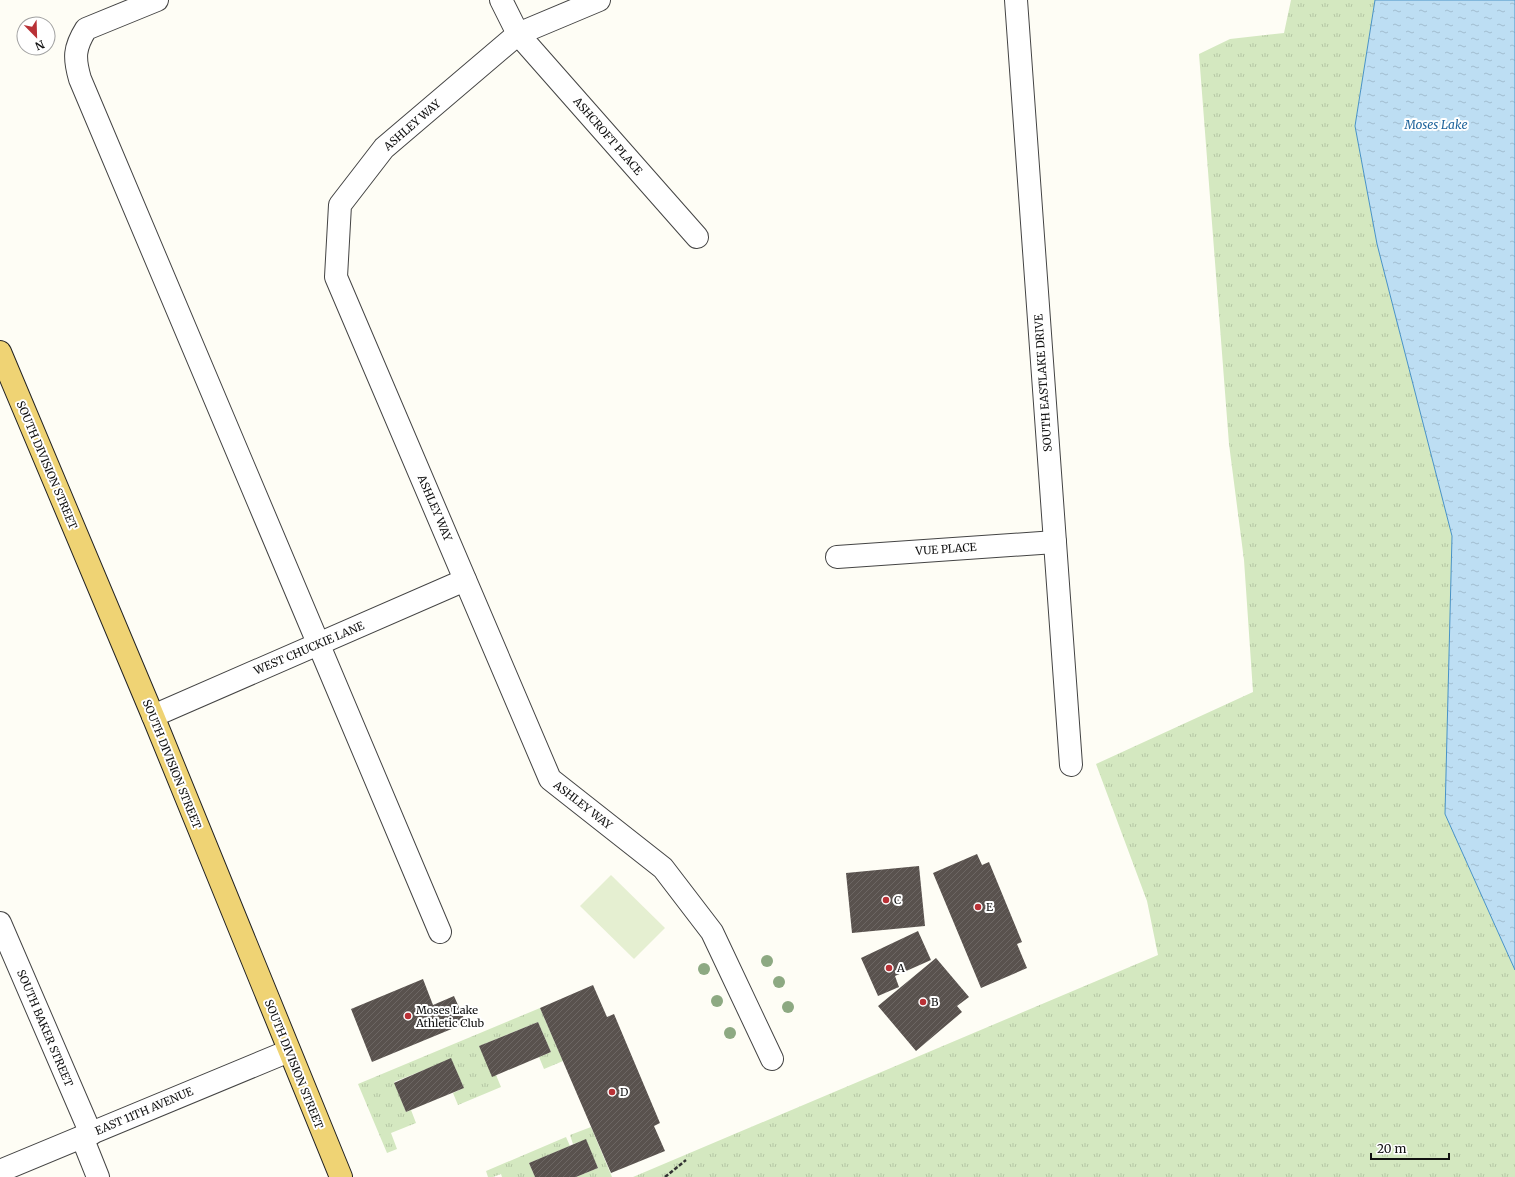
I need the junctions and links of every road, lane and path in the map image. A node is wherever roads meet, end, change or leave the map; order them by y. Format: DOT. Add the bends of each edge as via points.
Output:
graph roads {
  1 [pos="157,0"];
  2 [pos="501,0"];
  3 [pos="598,0"];
  4 [pos="1016,0"];
  5 [pos="518,34"];
  6 [pos="697,237"];
  7 [pos="0,352"];
  8 [pos="1055,542"];
  9 [pos="837,557"];
  10 [pos="465,580"];
  11 [pos="318,644"];
  12 [pos="153,716"];
  13 [pos="1071,765"];
  14 [pos="0,923"];
  15 [pos="440,932"];
  16 [pos="289,1051"];
  17 [pos="772,1059"];
  18 [pos="86,1136"];
  19 [pos="686,1160"];
  20 [pos="0,1171"];
  21 [pos="98,1177"];
  22 [pos="341,1177"];
  23 [pos="665,1177"];
  1 -- 11 [label="street" via="86,29 79,39 76,65"];
  2 -- 5 [label="street, ASHCROFT PLACE"];
  3 -- 5 [label="street, ASHLEY WAY"];
  4 -- 8 [label="street, SOUTH EASTLAKE DRIVE"];
  5 -- 6 [label="street, ASHCROFT PLACE"];
  5 -- 10 [label="street, ASHLEY WAY" via="384,148 340,205 336,277"];
  7 -- 12 [label="main road, SOUTH DIVISION STREET"];
  8 -- 9 [label="street, VUE PLACE"];
  8 -- 13 [label="street, SOUTH EASTLAKE DRIVE"];
  10 -- 11 [label="street, WEST CHUCKIE LANE"];
  10 -- 17 [label="street, ASHLEY WAY" via="550,779 663,868 712,932"];
  11 -- 12 [label="street, WEST CHUCKIE LANE"];
  11 -- 15 [label="street"];
  12 -- 16 [label="main road, SOUTH DIVISION STREET"];
  14 -- 18 [label="street, SOUTH BAKER STREET"];
  16 -- 18 [label="street, EAST 11TH AVENUE"];
  16 -- 22 [label="main road, SOUTH DIVISION STREET"];
  18 -- 20 [label="street, EAST 11TH AVENUE"];
  18 -- 21 [label="street, SOUTH BAKER STREET"];
  19 -- 23 [label="path"];
}
